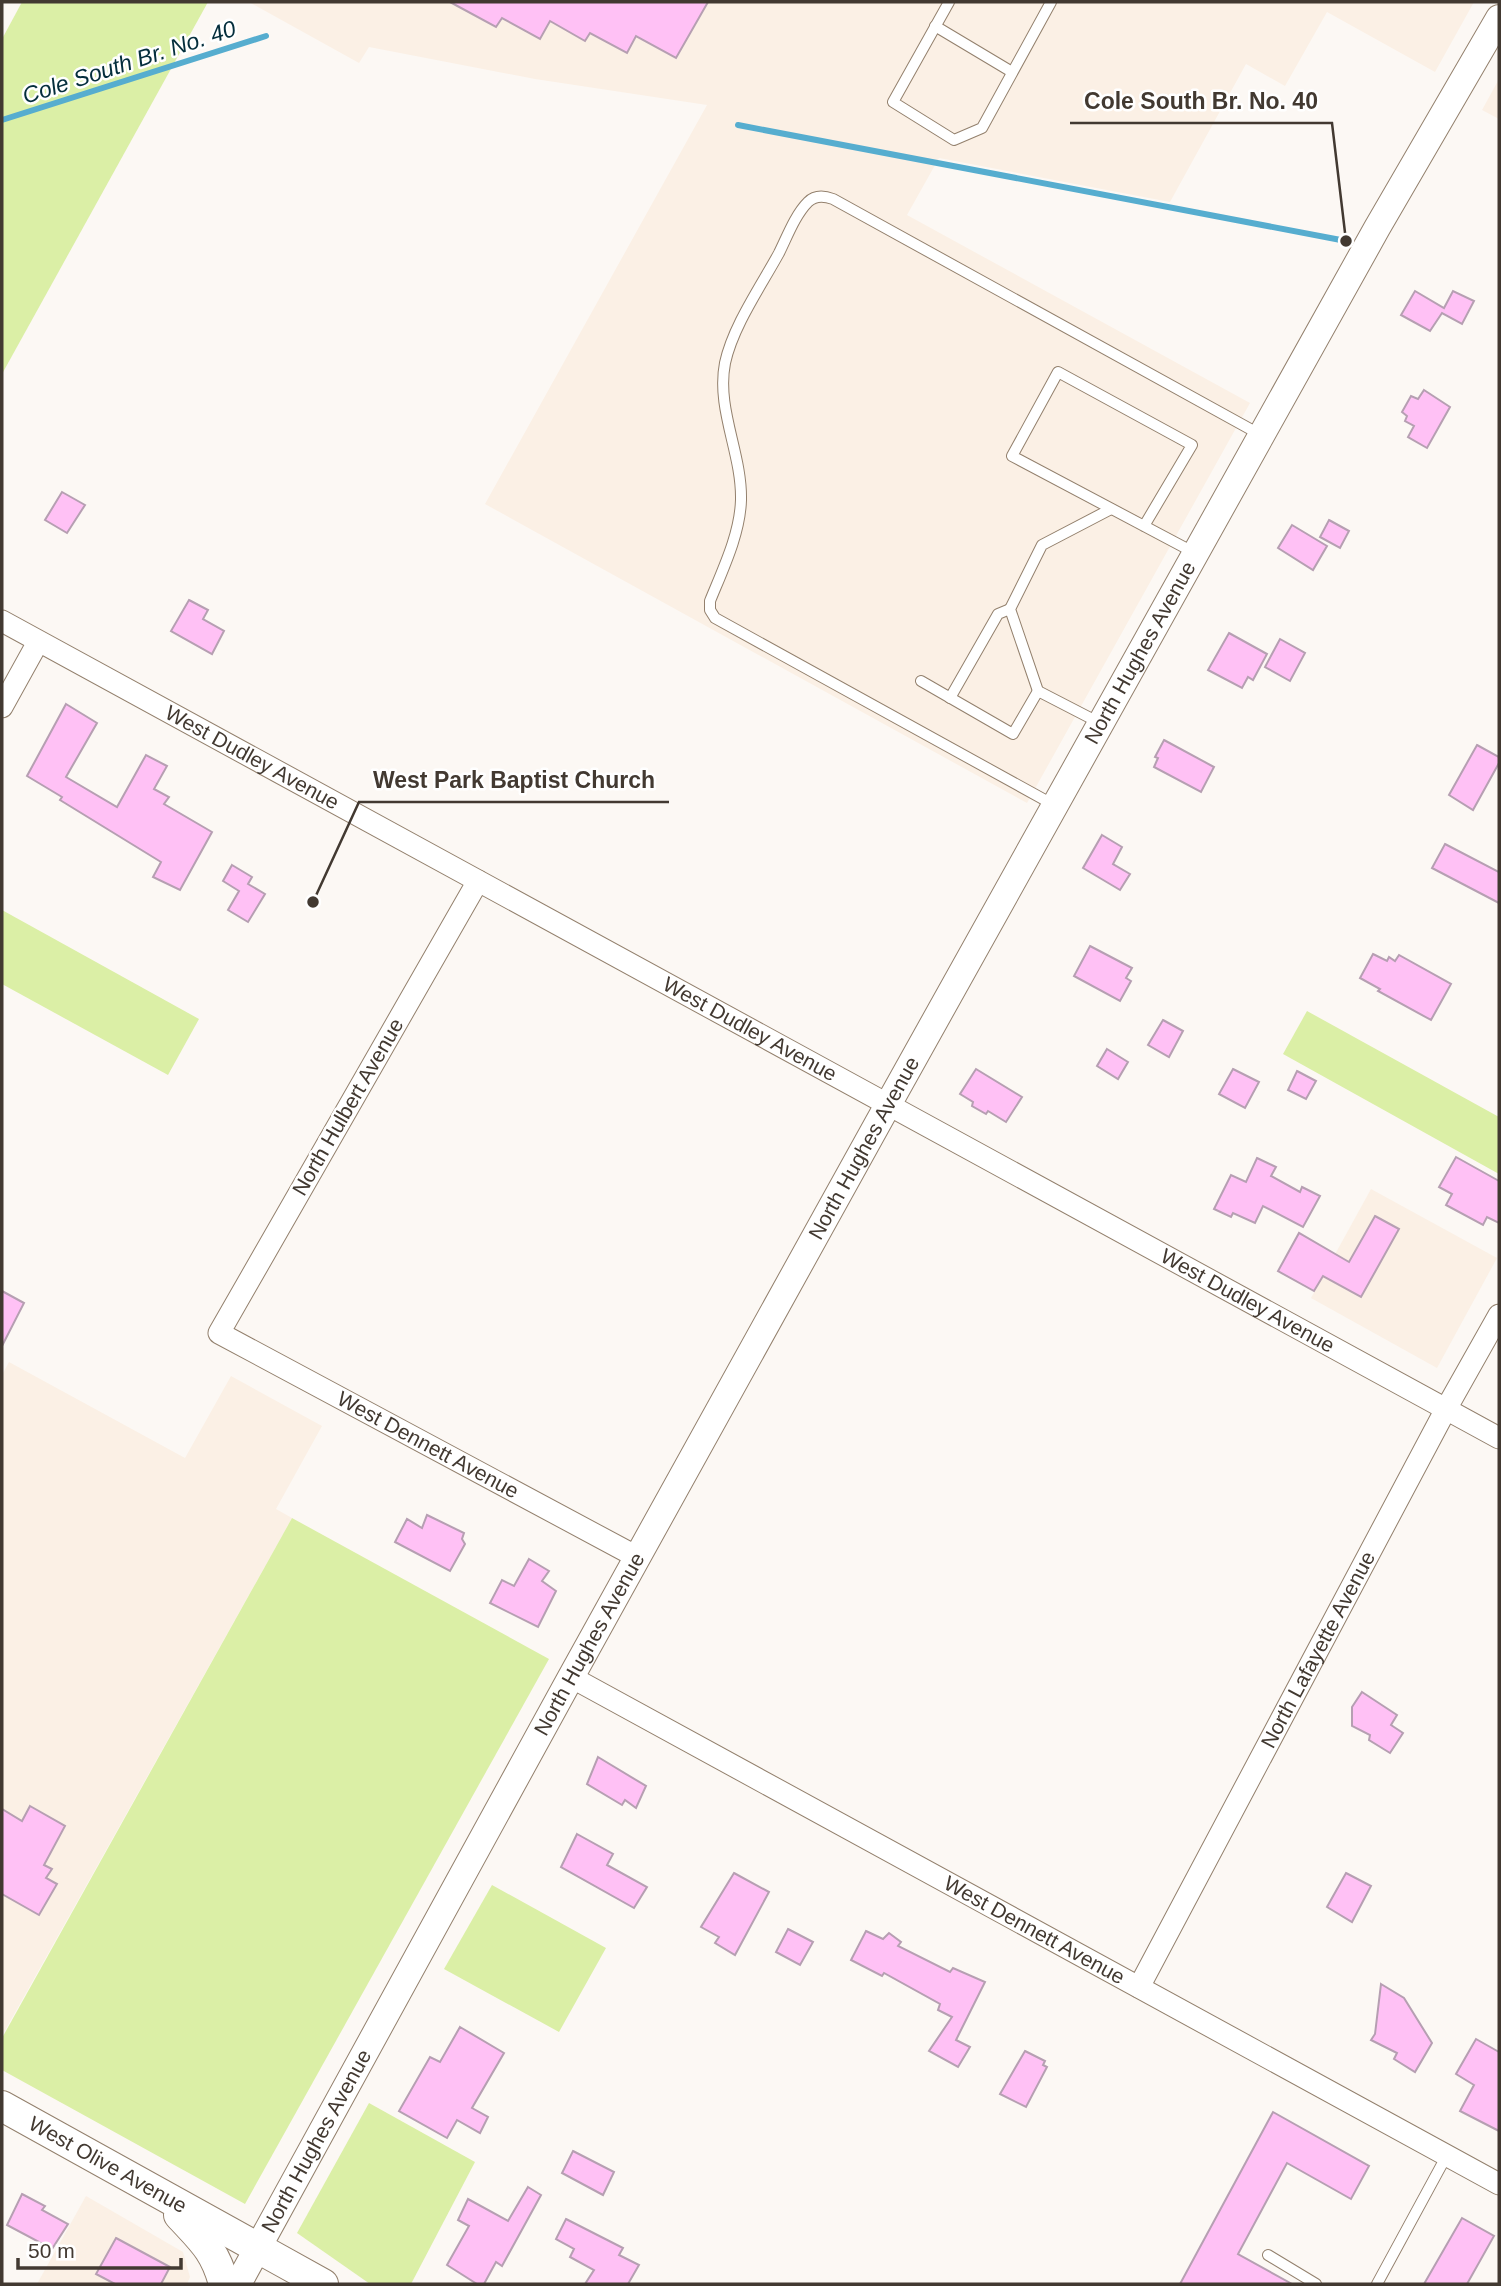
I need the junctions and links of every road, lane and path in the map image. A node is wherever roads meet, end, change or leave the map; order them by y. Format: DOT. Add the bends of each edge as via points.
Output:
graph roads {
  1 [pos="949,2"];
  2 [pos="1051,2"];
  3 [pos="1499,18"];
  4 [pos="935,26"];
  5 [pos="1012,72"];
  6 [pos="1261,435"];
  7 [pos="1111,509"];
  8 [pos="1144,526"];
  9 [pos="1195,554"];
  10 [pos="1010,609"];
  11 [pos="2,621"];
  12 [pos="38,642"];
  13 [pos="921,681"];
  14 [pos="1038,691"];
  15 [pos="950,698"];
  16 [pos="2,707"];
  17 [pos="1101,723"];
  18 [pos="1055,805"];
  19 [pos="478,881"];
  20 [pos="889,1103"];
  21 [pos="1499,1315"];
  22 [pos="219,1333"];
  23 [pos="1446,1409"];
  24 [pos="1499,1438"];
  25 [pos="637,1557"];
  26 [pos="571,1677"];
  27 [pos="1139,1987"];
  28 [pos="2,2106"];
  29 [pos="1447,2155"];
  30 [pos="1499,2184"];
  31 [pos="157,2192"];
  32 [pos="258,2249"];
  33 [pos="1268,2255"];
  34 [pos="224,2284"];
  35 [pos="238,2284"];
  36 [pos="323,2284"];
  37 [pos="1316,2284"];
  38 [pos="1377,2284"];
  1 -- 4 [label="lane"];
  2 -- 5 [label="lane"];
  3 -- 6 [label="street, North Hughes Avenue"];
  4 -- 5 [label="lane"];
  4 -- 5 [label="lane" via="894,102 954,140 982,128"];
  6 -- 9 [label="street, North Hughes Avenue"];
  6 -- 18 [label="lane" via="833,198 809,201 795,223 731,342 725,364 723,392 741,501 732,547 710,610 715,618"];
  7 -- 8 [label="lane"];
  7 -- 8 [label="lane" via="1012,456 1058,372 1192,445"];
  7 -- 10 [label="lane" via="1042,545"];
  8 -- 9 [label="lane"];
  9 -- 17 [label="street, North Hughes Avenue"];
  10 -- 14 [label="lane"];
  10 -- 15 [label="lane" via="998,614"];
  11 -- 12 [label="street, West Dudley Avenue"];
  12 -- 16 [label="street"];
  12 -- 19 [label="street, West Dudley Avenue"];
  13 -- 15 [label="lane"];
  14 -- 15 [label="lane" via="1013,734"];
  14 -- 17 [label="lane"];
  17 -- 18 [label="street, North Hughes Avenue"];
  18 -- 20 [label="street, North Hughes Avenue"];
  19 -- 20 [label="street, West Dudley Avenue"];
  19 -- 22 [label="street, North Hulbert Avenue"];
  20 -- 23 [label="street, West Dudley Avenue"];
  20 -- 25 [label="street, North Hughes Avenue"];
  21 -- 23 [label="street, North Lafayette Avenue"];
  22 -- 25 [label="street, West Dennett Avenue"];
  23 -- 24 [label="street, West Dudley Avenue"];
  23 -- 27 [label="street, North Lafayette Avenue"];
  25 -- 26 [label="street, North Hughes Avenue"];
  26 -- 27 [label="street, West Dennett Avenue"];
  26 -- 32 [label="street, North Hughes Avenue"];
  27 -- 29 [label="street, West Dennett Avenue"];
  28 -- 31 [label="main road, West Olive Avenue"];
  29 -- 30 [label="street, West Dennett Avenue"];
  29 -- 38 [label="lane"];
  31 -- 32 [label="main road, West Olive Avenue"];
  31 -- 34 [label="main road" via="208,2246"];
  32 -- 35 [label="street, North Hughes Avenue"];
  32 -- 36 [label="main road, West Olive Avenue"];
  33 -- 37 [label="lane"];
}
